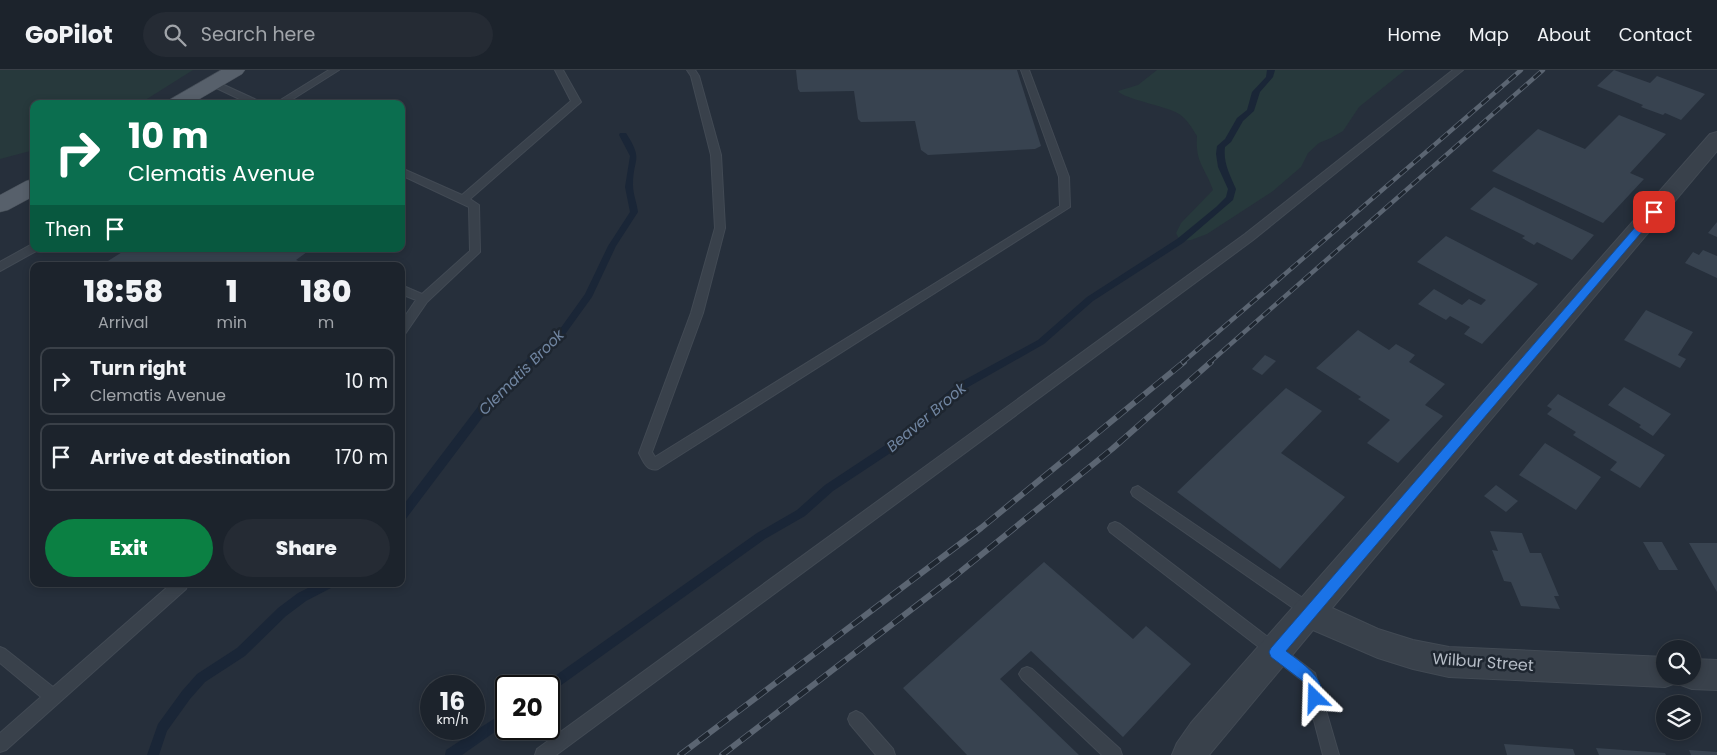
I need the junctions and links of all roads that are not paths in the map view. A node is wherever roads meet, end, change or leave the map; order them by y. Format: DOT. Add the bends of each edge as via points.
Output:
graph roads {
  1 [pos="235,70"];
  2 [pos="335,70"];
  3 [pos="560,70"];
  4 [pos="691,70"];
  5 [pos="1025,70"];
  6 [pos="1459,70"];
  7 [pos="213,82"];
  8 [pos="183,100"];
  9 [pos="250,100"];
  10 [pos="285,100"];
  11 [pos="1717,138"];
  12 [pos="405,173"];
  13 [pos="30,188"];
  14 [pos="463,200"];
  15 [pos="0,205"];
  16 [pos="30,249"];
  17 [pos="0,267"];
  18 [pos="405,290"];
  19 [pos="423,299"];
  20 [pos="405,325"];
  21 [pos="1138,492"];
  22 [pos="1115,528"];
  23 [pos="178,587"];
  24 [pos="1311,612"];
  25 [pos="1276,652"];
  26 [pos="0,654"];
  27 [pos="1656,672"];
  28 [pos="1027,674"];
  29 [pos="1701,674"];
  30 [pos="1717,675"];
  31 [pos="54,698"];
  32 [pos="856,719"];
  33 [pos="0,744"];
  34 [pos="543,755"];
  35 [pos="887,755"];
  36 [pos="1114,755"];
  37 [pos="1189,755"];
  38 [pos="1331,755"];
  1 -- 7 [label="main road"];
  2 -- 10 [label="lane"];
  3 -- 14 [label="lane" via="576,102"];
  4 -- 5 [label="lane" via="716,154 720,228 697,313 645,453 653,464 1065,207 1064,177"];
  6 -- 34 [label="lane" via="1249,237"];
  7 -- 8 [label="main road"];
  7 -- 9 [label="lane"];
  11 -- 24 [label="street"];
  12 -- 14 [label="lane"];
  13 -- 15 [label="main road"];
  14 -- 19 [label="lane" via="474,205 475,252"];
  16 -- 17 [label="lane"];
  18 -- 19 [label="lane"];
  19 -- 20 [label="lane"];
  21 -- 24 [label="lane"];
  22 -- 25 [label="lane"];
  23 -- 31 [label="lane"];
  24 -- 25 [label="street"];
  24 -- 27 [label="street, Wilbur Street" via="1362,638 1449,662"];
  25 -- 37 [label="street"];
  25 -- 38 [label="lane" via="1310,678"];
  26 -- 31 [label="lane"];
  28 -- 36 [label="lane"];
  29 -- 30 [label="street"];
  31 -- 33 [label="lane"];
  32 -- 35 [label="lane"];
}
